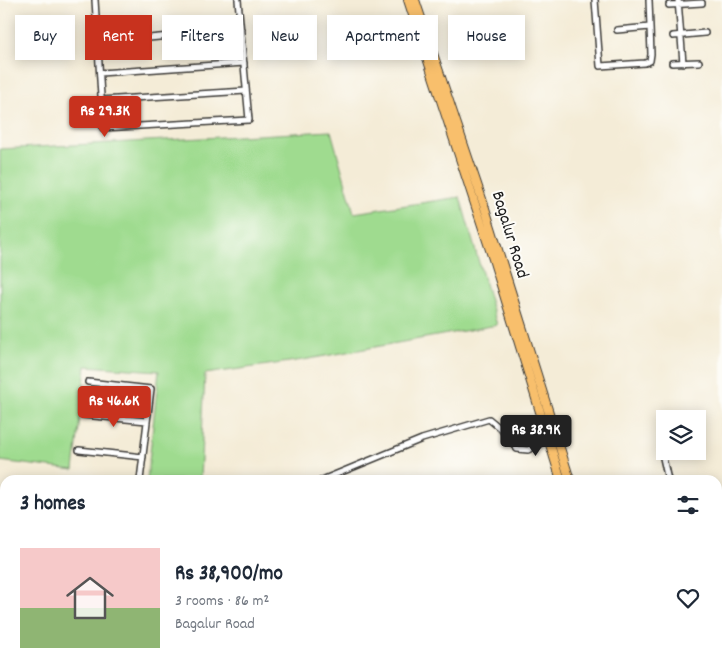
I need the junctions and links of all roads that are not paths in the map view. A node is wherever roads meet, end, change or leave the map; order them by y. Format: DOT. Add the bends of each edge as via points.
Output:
graph roads {
  1 [pos="95,0"];
  2 [pos="238,0"];
  3 [pos="408,0"];
  4 [pos="415,0"];
  5 [pos="596,0"];
  6 [pos="649,0"];
  7 [pos="679,2"];
  8 [pos="702,3"];
  9 [pos="669,5"];
  10 [pos="96,15"];
  11 [pos="239,15"];
  12 [pos="650,27"];
  13 [pos="617,30"];
  14 [pos="705,33"];
  15 [pos="681,35"];
  16 [pos="673,36"];
  17 [pos="243,54"];
  18 [pos="99,60"];
  19 [pos="699,62"];
  20 [pos="244,63"];
  21 [pos="672,63"];
  22 [pos="683,63"];
  23 [pos="100,73"];
  24 [pos="246,91"];
  25 [pos="101,100"];
  26 [pos="468,168"];
  27 [pos="88,382"];
  28 [pos="83,415"];
  29 [pos="147,421"];
  30 [pos="549,438"];
  31 [pos="79,450"];
  32 [pos="143,457"];
  33 [pos="663,460"];
  34 [pos="141,475"];
  35 [pos="334,475"];
  36 [pos="560,475"];
  37 [pos="568,475"];
  38 [pos="667,475"];
  1 -- 10 [label="street"];
  2 -- 11 [label="street"];
  3 -- 26 [label="main road, Bagalur Road"];
  4 -- 26 [label="main road, Bagalur Road"];
  5 -- 12 [label="street" via="600,66 650,61"];
  6 -- 12 [label="street"];
  7 -- 8 [label="street"];
  7 -- 9 [label="street"];
  7 -- 15 [label="street"];
  12 -- 13 [label="street"];
  14 -- 15 [label="street"];
  15 -- 16 [label="street"];
  15 -- 22 [label="street"];
  17 -- 20 [label="street"];
  18 -- 23 [label="street"];
  19 -- 22 [label="street"];
  20 -- 23 [label="street"];
  20 -- 24 [label="street"];
  21 -- 22 [label="street"];
  23 -- 25 [label="street"];
  24 -- 25 [label="street"];
  24 -- 25 [label="street" via="249,120 103,128"];
  26 -- 30 [label="main road, Bagalur Road"];
  26 -- 37 [label="main road, Bagalur Road"];
  27 -- 29 [label="street" via="150,389"];
  28 -- 29 [label="street"];
  29 -- 32 [label="street"];
  30 -- 35 [label="street" via="528,450 517,449 489,419 422,438"];
  30 -- 36 [label="main road, Bagalur Road"];
  31 -- 32 [label="street"];
  32 -- 34 [label="street"];
  33 -- 38 [label="street"];
}
